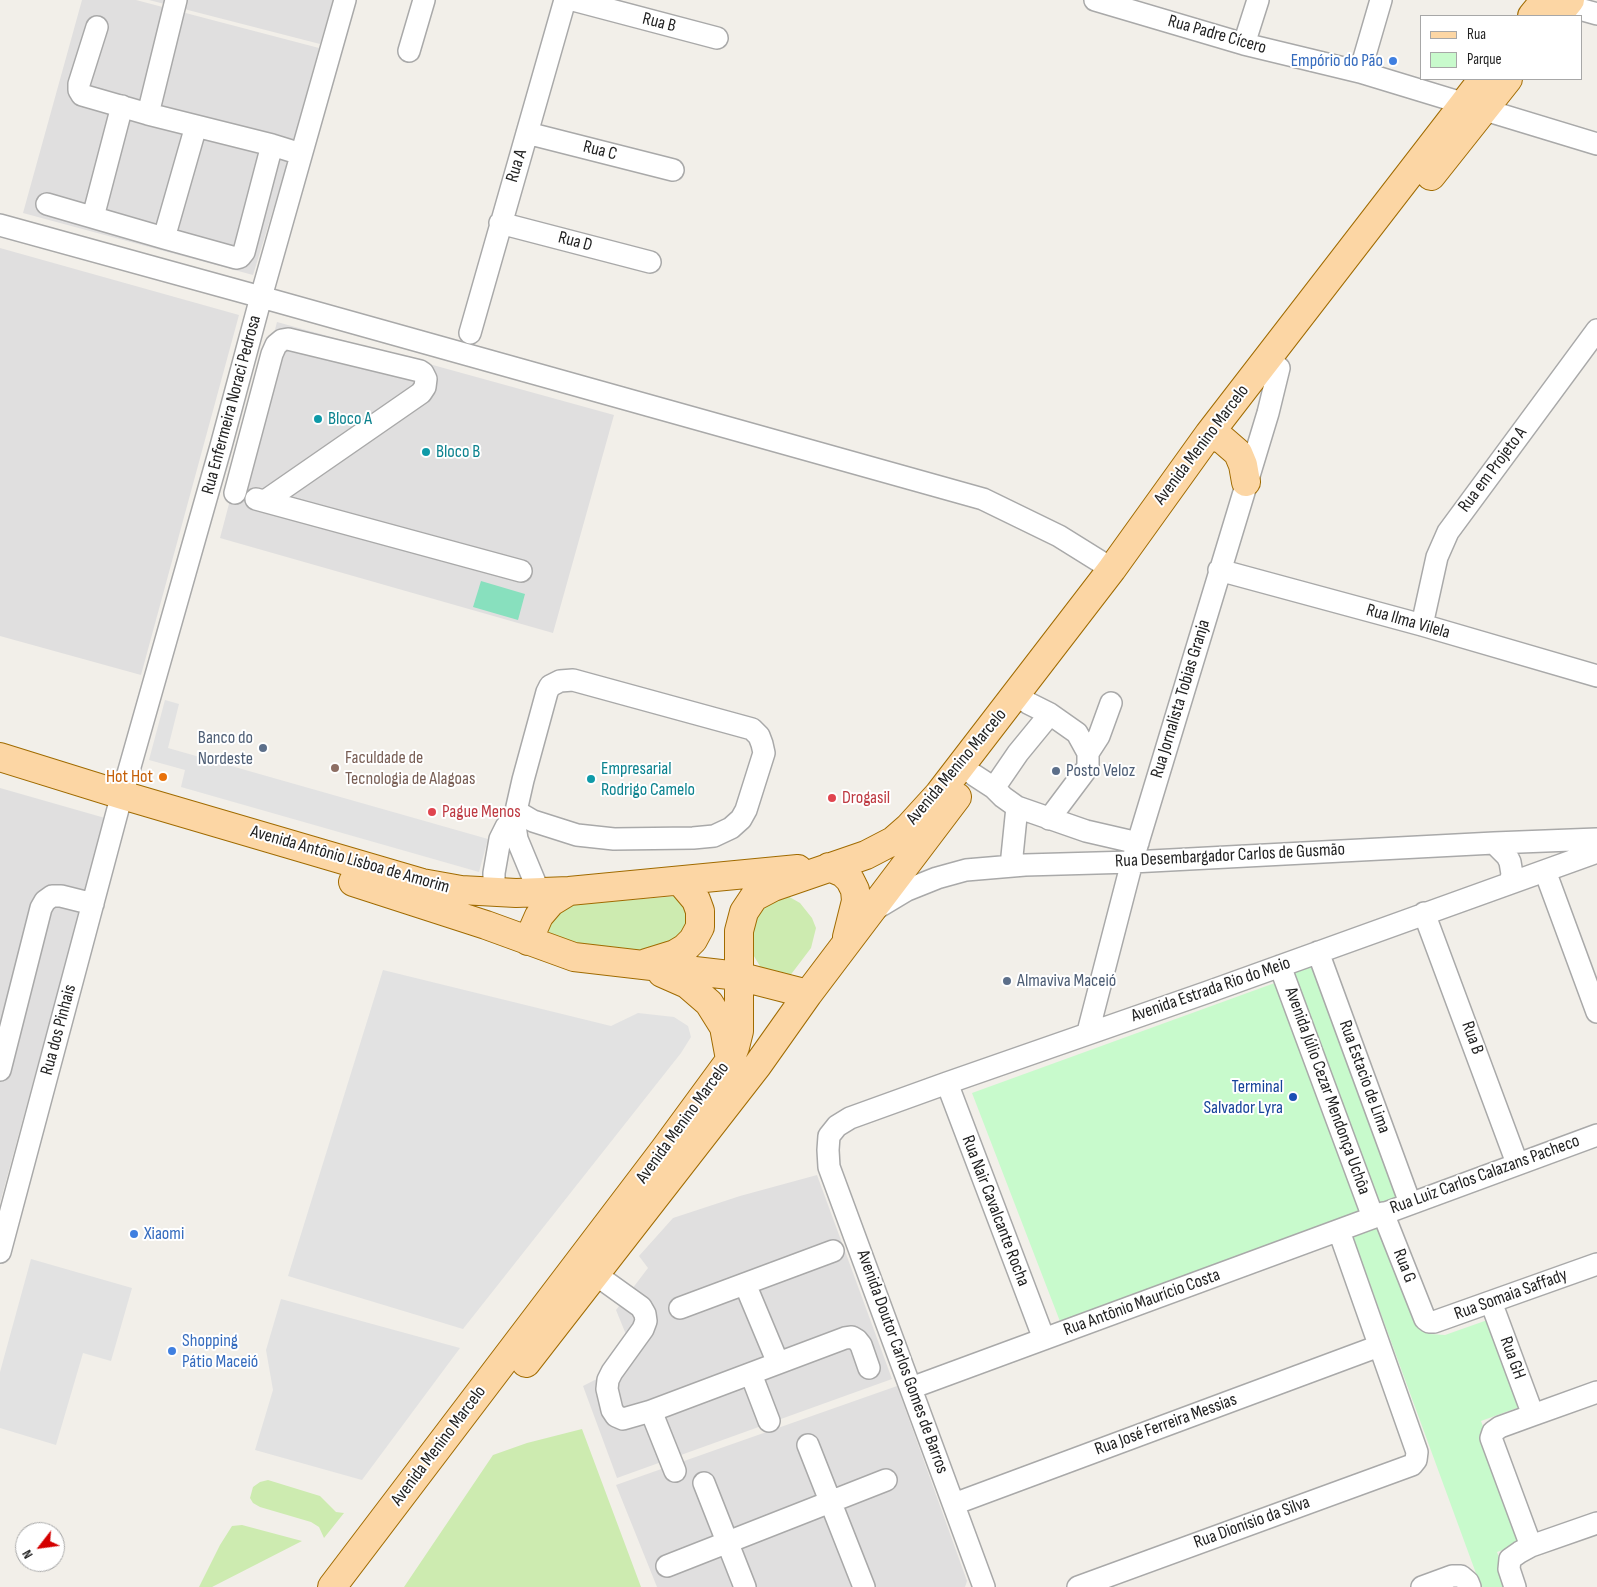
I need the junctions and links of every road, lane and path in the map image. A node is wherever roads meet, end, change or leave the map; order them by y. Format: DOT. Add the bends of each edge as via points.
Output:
graph roads {
  1 [pos="176,0"];
  2 [pos="345,0"];
  3 [pos="424,0"];
  4 [pos="565,0"];
  5 [pos="573,0"];
  6 [pos="1095,0"];
  7 [pos="1258,0"];
  8 [pos="1381,0"];
  9 [pos="1124,4"];
  10 [pos="1559,5"];
  11 [pos="1597,14"];
  12 [pos="1534,15"];
  13 [pos="97,27"];
  14 [pos="717,38"];
  15 [pos="1244,44"];
  16 [pos="408,51"];
  17 [pos="1360,72"];
  18 [pos="1483,80"];
  19 [pos="1507,80"];
  20 [pos="122,106"];
  21 [pos="1473,107"];
  22 [pos="148,114"];
  23 [pos="196,126"];
  24 [pos="528,133"];
  25 [pos="1597,144"];
  26 [pos="276,146"];
  27 [pos="301,154"];
  28 [pos="673,170"];
  29 [pos="47,204"];
  30 [pos="93,217"];
  31 [pos="500,223"];
  32 [pos="0,225"];
  33 [pos="164,238"];
  34 [pos="650,262"];
  35 [pos="261,296"];
  36 [pos="1597,330"];
  37 [pos="470,333"];
  38 [pos="1279,368"];
  39 [pos="1216,437"];
  40 [pos="1246,482"];
  41 [pos="210,487"];
  42 [pos="235,493"];
  43 [pos="265,501"];
  44 [pos="1112,569"];
  45 [pos="521,570"];
  46 [pos="1219,570"];
  47 [pos="1422,625"];
  48 [pos="1597,676"];
  49 [pos="1111,703"];
  50 [pos="1039,708"];
  51 [pos="1088,753"];
  52 [pos="0,756"];
  53 [pos="0,773"];
  54 [pos="984,781"];
  55 [pos="120,802"];
  56 [pos="1017,807"];
  57 [pos="515,815"];
  58 [pos="1049,818"];
  59 [pos="1597,839"];
  60 [pos="1494,843"];
  61 [pos="1135,852"];
  62 [pos="1597,852"];
  63 [pos="1011,866"];
  64 [pos="829,867"];
  65 [pos="1545,871"];
  66 [pos="680,881"];
  67 [pos="1510,883"];
  68 [pos="569,891"];
  69 [pos="494,892"];
  70 [pos="539,892"];
  71 [pos="92,904"];
  72 [pos="872,910"];
  73 [pos="1424,913"];
  74 [pos="528,941"];
  75 [pos="845,945"];
  76 [pos="1318,952"];
  77 [pos="636,963"];
  78 [pos="1280,966"];
  79 [pos="738,976"];
  80 [pos="808,994"];
  81 [pos="7,1009"];
  82 [pos="1597,1012"];
  83 [pos="1088,1032"];
  84 [pos="730,1060"];
  85 [pos="0,1070"];
  86 [pos="947,1083"];
  87 [pos="1597,1135"];
  88 [pos="829,1136"];
  89 [pos="1518,1163"];
  90 [pos="1410,1203"];
  91 [pos="1378,1215"];
  92 [pos="1339,1231"];
  93 [pos="833,1251"];
  94 [pos="0,1252"];
  95 [pos="1597,1264"];
  96 [pos="595,1274"];
  97 [pos="745,1284"];
  98 [pos="1491,1302"];
  99 [pos="680,1308"];
  100 [pos="1425,1320"];
  101 [pos="1044,1339"];
  102 [pos="1379,1346"];
  103 [pos="778,1363"];
  104 [pos="869,1368"];
  105 [pos="751,1374"];
  106 [pos="911,1388"];
  107 [pos="1597,1392"];
  108 [pos="651,1412"];
  109 [pos="1533,1414"];
  110 [pos="768,1420"];
  111 [pos="808,1445"];
  112 [pos="675,1471"];
  113 [pos="886,1480"];
  114 [pos="704,1483"];
  115 [pos="831,1502"];
  116 [pos="954,1504"];
  117 [pos="1597,1524"];
  118 [pos="728,1542"];
  119 [pos="1531,1546"];
  120 [pos="667,1566"];
  121 [pos="981,1584"];
  122 [pos="1469,1584"];
  123 [pos="332,1587"];
  124 [pos="355,1587"];
  125 [pos="745,1587"];
  126 [pos="864,1587"];
  127 [pos="1078,1587"];
  128 [pos="1422,1587"];
  129 [pos="1515,1587"];
  1 -- 22 [label="street"];
  2 -- 27 [label="street, Rua Enfermeira Noraci Pedrosa"];
  3 -- 16 [label="street"];
  4 -- 24 [label="street, Rua A"];
  5 -- 14 [label="street, Rua B"];
  6 -- 9 [label="street, Rua Padre Cícero"];
  7 -- 15 [label="street"];
  8 -- 17 [label="street"];
  9 -- 15 [label="street, Rua Padre Cícero"];
  10 -- 11 [label="street"];
  10 -- 12 [label="main road"];
  13 -- 20 [label="street" via="79,90 82,95"];
  15 -- 17 [label="street, Rua Padre Cícero"];
  17 -- 21 [label="street, Rua Padre Cícero"];
  18 -- 21 [label="main road, Avenida Menino Marcelo"];
  19 -- 21 [label="main road, Avenida Menino Marcelo"];
  20 -- 22 [label="street"];
  20 -- 30 [label="street"];
  21 -- 25 [label="street, Rua Padre Cícero"];
  21 -- 38 [label="main road, Avenida Menino Marcelo"];
  21 -- 39 [label="main road, Avenida Menino Marcelo"];
  22 -- 23 [label="street"];
  23 -- 26 [label="street"];
  23 -- 33 [label="street"];
  24 -- 28 [label="street, Rua C"];
  24 -- 31 [label="street, Rua A"];
  26 -- 27 [label="street"];
  26 -- 33 [label="street" via="240,257"];
  27 -- 35 [label="street, Rua Enfermeira Noraci Pedrosa"];
  29 -- 30 [label="street"];
  30 -- 33 [label="street"];
  31 -- 34 [label="street, Rua D"];
  31 -- 37 [label="street, Rua A"];
  32 -- 35 [label="street"];
  35 -- 41 [label="street, Rua Enfermeira Noraci Pedrosa"];
  35 -- 44 [label="street" via="983,499 1059,536"];
  36 -- 47 [label="street, Rua em Projeto A" via="1448,532 1437,557"];
  38 -- 39 [label="main road, Avenida Menino Marcelo"];
  38 -- 40 [label="street, Rua Jornalista Tobias Granja"];
  39 -- 40 [label="main road" via="1238,453"];
  39 -- 44 [label="main road, Avenida Menino Marcelo"];
  39 -- 50 [label="main road, Avenida Menino Marcelo"];
  40 -- 46 [label="street, Rua Jornalista Tobias Granja"];
  41 -- 42 [label="street"];
  41 -- 55 [label="street, Rua Enfermeira Noraci Pedrosa"];
  42 -- 43 [label="street"];
  42 -- 43 [label="street" via="272,354 282,340 423,374 426,379 421,393"];
  43 -- 45 [label="street"];
  44 -- 64 [label="main road, Avenida Menino Marcelo" via="939,794 909,827 866,855"];
  46 -- 47 [label="street, Rua Ilma Vilela"];
  46 -- 61 [label="street, Rua Jornalista Tobias Granja"];
  47 -- 48 [label="street, Rua Ilma Vilela"];
  49 -- 51 [label="street" via="1099,736"];
  50 -- 51 [label="street" via="1077,733"];
  50 -- 54 [label="main road, Avenida Menino Marcelo"];
  51 -- 58 [label="street" via="1088,767"];
  52 -- 55 [label="main road, Avenida Antônio Lisboa de Amorim"];
  53 -- 55 [label="main road, Avenida Antônio Lisboa de Amorim"];
  54 -- 56 [label="street"];
  54 -- 72 [label="main road, Avenida Menino Marcelo"];
  55 -- 69 [label="main road, Avenida Antônio Lisboa de Amorim" via="422,883"];
  55 -- 71 [label="street, Rua dos Pinhais"];
  55 -- 74 [label="main road, Avenida Antônio Lisboa de Amorim"];
  56 -- 58 [label="street"];
  56 -- 63 [label="street"];
  57 -- 57 [label="street" via="547,692 550,686 560,681 573,680 752,729 762,744 764,753 746,810 731,828 714,836 614,839 577,835"];
  57 -- 69 [label="street" via="500,839"];
  57 -- 70 [label="street" via="517,839"];
  58 -- 61 [label="street"];
  59 -- 60 [label="street, Rua Desembargador Carlos de Gusmão"];
  60 -- 61 [label="street, Rua Desembargador Carlos de Gusmão"];
  60 -- 67 [label="street" via="1510,862"];
  61 -- 63 [label="street, Rua Desembargador Carlos de Gusmão"];
  61 -- 83 [label="street, Rua Jornalista Tobias Granja"];
  62 -- 65 [label="street, Avenida Estrada Rio do Meio"];
  63 -- 72 [label="street, Rua Desembargador Carlos de Gusmão" via="966,870 937,878"];
  64 -- 66 [label="main road, Avenida Antônio Lisboa de Amorim"];
  64 -- 75 [label="main road" via="850,880 854,890 856,901"];
  64 -- 79 [label="main road, Avenida Menino Marcelo" via="754,897 744,912 738,931"];
  65 -- 67 [label="street, Avenida Estrada Rio do Meio"];
  65 -- 82 [label="street"];
  66 -- 68 [label="main road, Avenida Antônio Lisboa de Amorim"];
  66 -- 77 [label="main road" via="696,900 700,927 693,940 675,954"];
  67 -- 73 [label="street, Avenida Estrada Rio do Meio"];
  68 -- 70 [label="main road, Avenida Antônio Lisboa de Amorim"];
  68 -- 74 [label="main road" via="551,902 539,916"];
  69 -- 70 [label="main road, Avenida Antônio Lisboa de Amorim"];
  71 -- 81 [label="street" via="61,896 52,896 45,901"];
  71 -- 94 [label="street, Rua dos Pinhais"];
  72 -- 75 [label="main road, Avenida Menino Marcelo"];
  73 -- 76 [label="street, Avenida Estrada Rio do Meio"];
  73 -- 89 [label="street, Rua B"];
  74 -- 77 [label="main road, Avenida Antônio Lisboa de Amorim" via="574,957"];
  75 -- 80 [label="main road, Avenida Menino Marcelo"];
  76 -- 78 [label="street, Avenida Estrada Rio do Meio"];
  76 -- 90 [label="street, Rua Estacio de Lima"];
  77 -- 79 [label="main road, Avenida Antônio Lisboa de Amorim"];
  77 -- 84 [label="main road" via="687,984 705,998 724,1027"];
  78 -- 83 [label="street, Avenida Estrada Rio do Meio"];
  78 -- 91 [label="street, Avenida Júlio Cezar Mendonça Uchôa"];
  79 -- 80 [label="main road, Avenida Antônio Lisboa de Amorim"];
  79 -- 84 [label="main road, Avenida Menino Marcelo" via="739,1031"];
  80 -- 96 [label="main road, Avenida Menino Marcelo"];
  81 -- 85 [label="street"];
  83 -- 86 [label="street, Avenida Estrada Rio do Meio"];
  84 -- 123 [label="main road, Avenida Menino Marcelo"];
  86 -- 88 [label="street, Avenida Estrada Rio do Meio" via="850,1118"];
  86 -- 101 [label="street, Rua Nair Cavalcante Rocha"];
  87 -- 89 [label="street, Rua Luiz Carlos Calazans Pacheco"];
  88 -- 106 [label="street, Avenida Doutor Carlos Gomes de Barros" via="830,1167"];
  89 -- 90 [label="street, Rua Luiz Carlos Calazans Pacheco"];
  90 -- 91 [label="street, Rua Luiz Carlos Calazans Pacheco"];
  91 -- 92 [label="street, Rua Antônio Maurício Costa"];
  91 -- 100 [label="street, Rua G"];
  92 -- 101 [label="street, Rua Antônio Maurício Costa"];
  92 -- 102 [label="street"];
  93 -- 97 [label="street"];
  95 -- 98 [label="street, Rua Somaia Saffady"];
  96 -- 108 [label="street" via="641,1307 645,1314 643,1329 608,1380 606,1389 612,1410 623,1419"];
  96 -- 124 [label="main road, Avenida Menino Marcelo"];
  97 -- 99 [label="street"];
  97 -- 103 [label="street"];
  98 -- 100 [label="street, Rua Somaia Saffady" via="1434,1322"];
  98 -- 109 [label="street, Rua GH"];
  101 -- 106 [label="street, Rua Antônio Maurício Costa"];
  102 -- 116 [label="street, Rua José Ferreira Messias"];
  102 -- 127 [label="street, Rua Dionísio da Silva" via="1417,1452 1412,1465"];
  103 -- 104 [label="street" via="852,1337 861,1345"];
  103 -- 105 [label="street"];
  105 -- 108 [label="street"];
  105 -- 110 [label="street"];
  106 -- 116 [label="street, Avenida Doutor Carlos Gomes de Barros"];
  107 -- 109 [label="street"];
  108 -- 112 [label="street"];
  109 -- 119 [label="street" via="1500,1427 1491,1438"];
  111 -- 115 [label="street"];
  113 -- 115 [label="street"];
  114 -- 118 [label="street"];
  115 -- 118 [label="street"];
  115 -- 126 [label="street"];
  116 -- 121 [label="street, Avenida Doutor Carlos Gomes de Barros"];
  117 -- 119 [label="street"];
  118 -- 120 [label="street"];
  118 -- 125 [label="street"];
  119 -- 129 [label="street" via="1510,1559 1509,1569"];
  122 -- 128 [label="street" via="1461,1576 1452,1576"];
}
